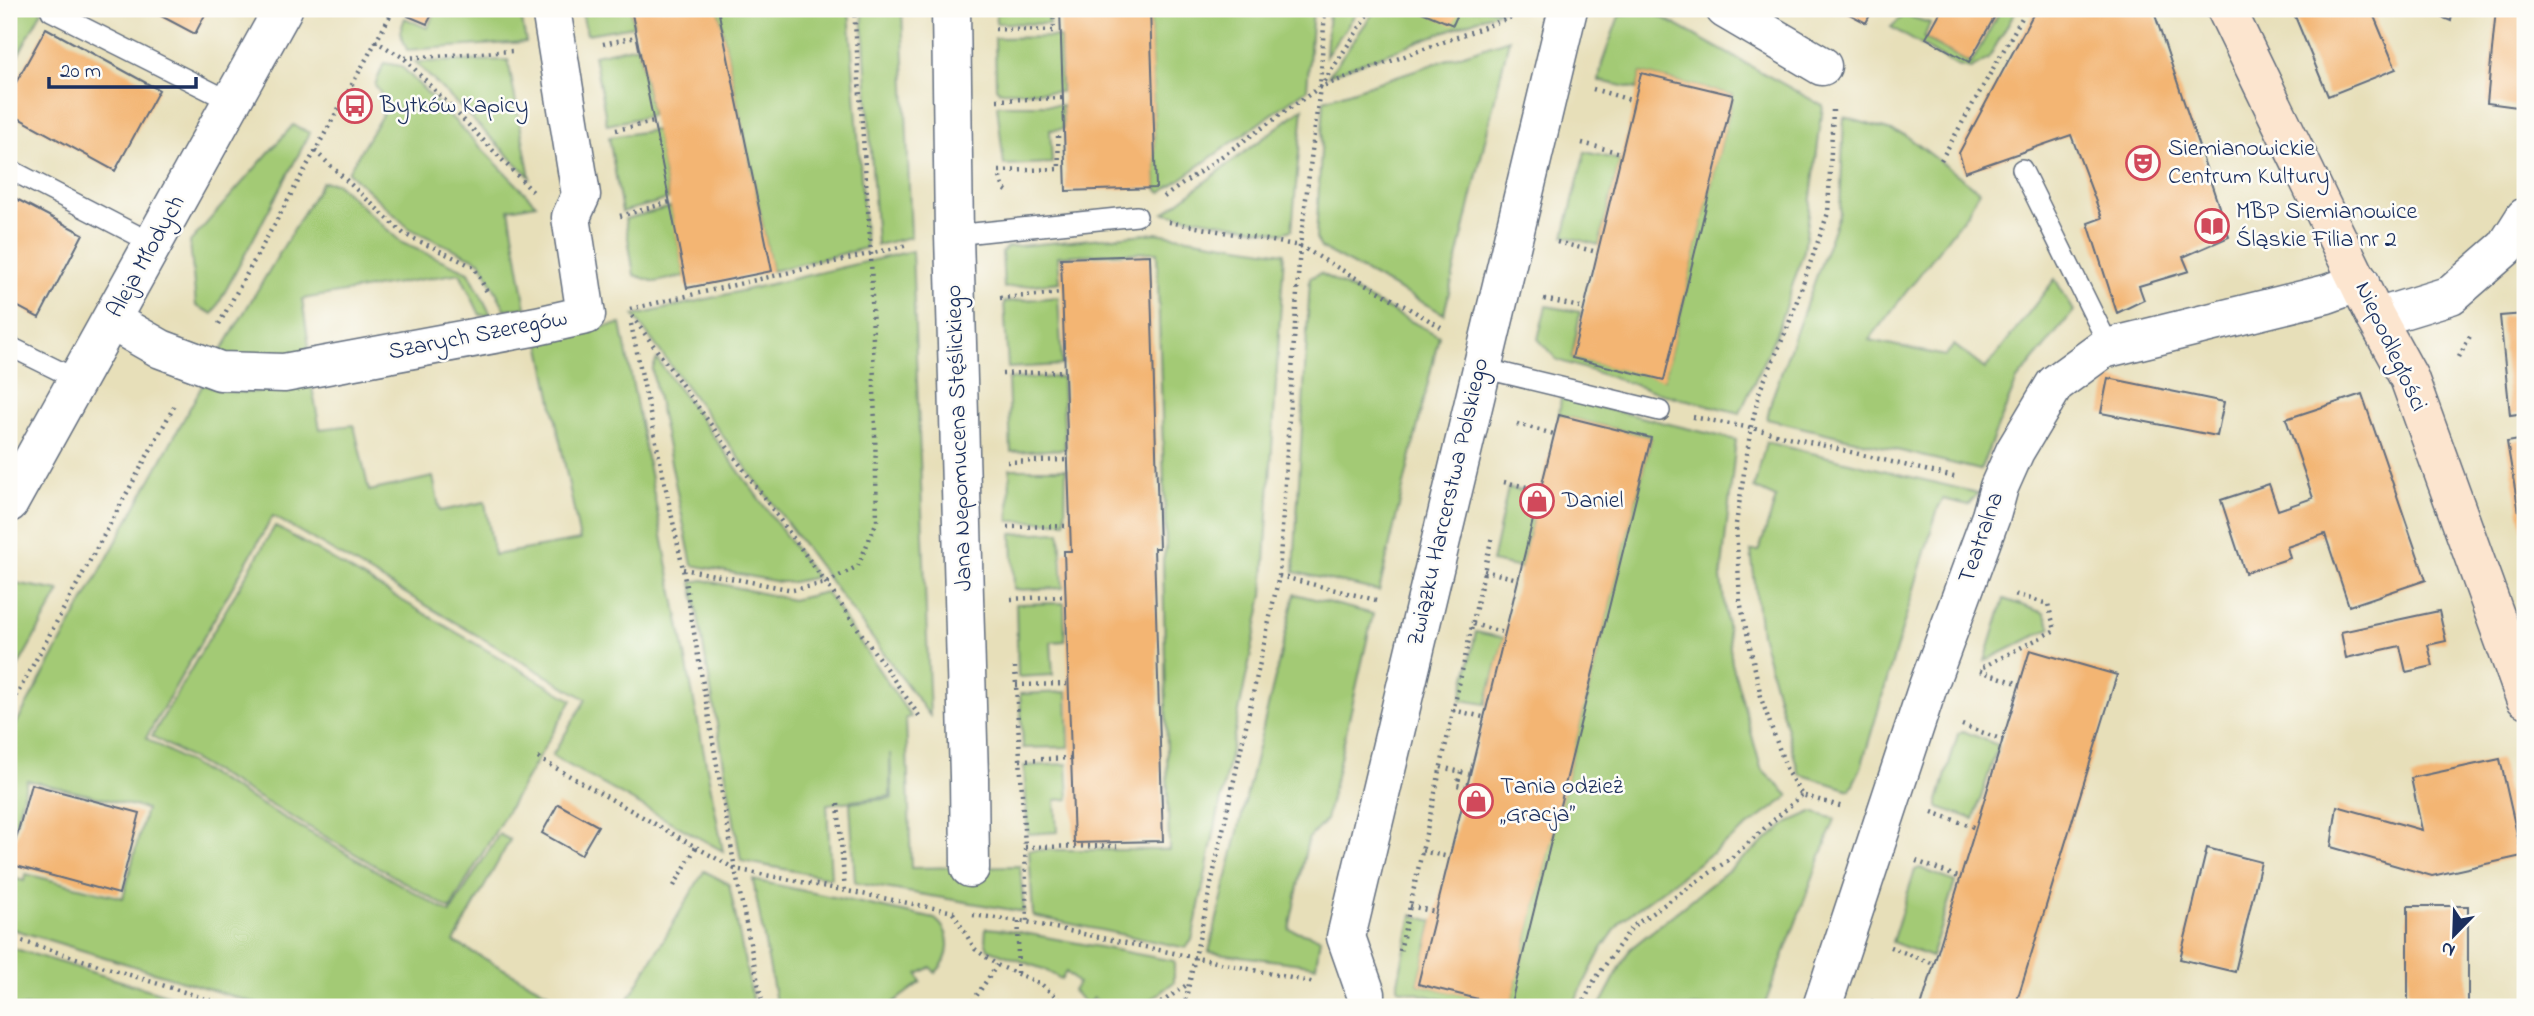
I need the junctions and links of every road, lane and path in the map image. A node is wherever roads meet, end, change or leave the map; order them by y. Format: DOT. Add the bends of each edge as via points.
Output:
graph roads {
  1 [pos="283,9"];
  2 [pos="394,9"];
  3 [pos="551,9"];
  4 [pos="854,9"];
  5 [pos="951,9"];
  6 [pos="1053,9"];
  7 [pos="1325,9"];
  8 [pos="1372,9"];
  9 [pos="1568,9"];
  10 [pos="1725,9"];
  11 [pos="2027,9"];
  12 [pos="2226,9"];
  13 [pos="51,11"];
  14 [pos="1521,13"];
  15 [pos="991,29"];
  16 [pos="636,37"];
  17 [pos="575,47"];
  18 [pos="404,58"];
  19 [pos="1822,66"];
  20 [pos="1320,88"];
  21 [pos="1592,89"];
  22 [pos="1062,98"];
  23 [pos="993,100"];
  24 [pos="1634,100"];
  25 [pos="232,102"];
  26 [pos="654,122"];
  27 [pos="607,132"];
  28 [pos="1058,136"];
  29 [pos="1581,143"];
  30 [pos="315,151"];
  31 [pos="1621,153"];
  32 [pos="1941,160"];
  33 [pos="9,169"];
  34 [pos="2022,169"];
  35 [pos="999,172"];
  36 [pos="535,193"];
  37 [pos="670,202"];
  38 [pos="1137,216"];
  39 [pos="2525,217"];
  40 [pos="608,220"];
  41 [pos="954,235"];
  42 [pos="1556,242"];
  43 [pos="154,244"];
  44 [pos="1300,246"];
  45 [pos="871,252"];
  46 [pos="1597,253"];
  47 [pos="2360,282"];
  48 [pos="1062,293"];
  49 [pos="1544,298"];
  50 [pos="996,299"];
  51 [pos="1584,308"];
  52 [pos="628,309"];
  53 [pos="2376,318"];
  54 [pos="112,321"];
  55 [pos="1441,327"];
  56 [pos="508,332"];
  57 [pos="9,346"];
  58 [pos="2110,348"];
  59 [pos="1482,368"];
  60 [pos="1064,371"];
  61 [pos="1001,374"];
  62 [pos="78,380"];
  63 [pos="1660,411"];
  64 [pos="1517,424"];
  65 [pos="1751,428"];
  66 [pos="1554,434"];
  67 [pos="1067,460"];
  68 [pos="1007,462"];
  69 [pos="1504,482"];
  70 [pos="1999,487"];
  71 [pos="1538,501"];
  72 [pos="9,503"];
  73 [pos="1069,526"];
  74 [pos="1006,527"];
  75 [pos="683,569"];
  76 [pos="1484,571"];
  77 [pos="1279,576"];
  78 [pos="1518,579"];
  79 [pos="826,583"];
  80 [pos="2003,591"];
  81 [pos="1066,596"];
  82 [pos="1011,599"];
  83 [pos="1376,600"];
  84 [pos="1473,624"];
  85 [pos="1505,633"];
  86 [pos="1980,657"];
  87 [pos="1976,670"];
  88 [pos="1016,684"];
  89 [pos="1069,684"];
  90 [pos="2020,684"];
  91 [pos="2525,698"];
  92 [pos="1453,710"];
  93 [pos="1961,713"];
  94 [pos="920,717"];
  95 [pos="1483,717"];
  96 [pos="2003,740"];
  97 [pos="538,758"];
  98 [pos="1071,758"];
  99 [pos="1020,760"];
  100 [pos="1441,767"];
  101 [pos="1461,772"];
  102 [pos="1469,774"];
  103 [pos="1466,787"];
  104 [pos="1802,795"];
  105 [pos="838,804"];
  106 [pos="1928,810"];
  107 [pos="1884,819"];
  108 [pos="1976,828"];
  109 [pos="1117,846"];
  110 [pos="696,847"];
  111 [pos="1025,847"];
  112 [pos="1422,851"];
  113 [pos="1449,857"];
  114 [pos="1912,860"];
  115 [pos="970,868"];
  116 [pos="735,869"];
  117 [pos="1961,878"];
  118 [pos="674,886"];
  119 [pos="845,892"];
  120 [pos="1410,906"];
  121 [pos="953,912"];
  122 [pos="1435,912"];
  123 [pos="1018,921"];
  124 [pos="9,937"];
  125 [pos="1883,944"];
  126 [pos="1195,958"];
  127 [pos="1934,964"];
  128 [pos="997,965"];
  129 [pos="1017,973"];
  130 [pos="1188,984"];
  131 [pos="1366,994"];
  132 [pos="1864,998"];
  133 [pos="232,1007"];
  134 [pos="763,1007"];
  135 [pos="969,1007"];
  136 [pos="1068,1007"];
  137 [pos="1155,1007"];
  138 [pos="1184,1007"];
  139 [pos="1581,1007"];
  140 [pos="1822,1007"];
  141 [pos="1889,1007"];
  1 -- 25 [label="street, Aleja Młodych"];
  2 -- 18 [label="path" via="375,41"];
  3 -- 17 [label="street, Szarych Szeregów"];
  4 -- 45 [label="path"];
  5 -- 41 [label="street, Jana Nepomucena Stęślickiego"];
  6 -- 15 [label="path" via="1054,31"];
  7 -- 20 [label="path"];
  8 -- 20 [label="path"];
  9 -- 59 [label="street, Związku Harcerstwa Polskiego"];
  10 -- 19 [label="street"];
  11 -- 32 [label="path"];
  12 -- 47 [label="street, Niepodległości"];
  13 -- 25 [label="lane"];
  14 -- 20 [label="path"];
  16 -- 17 [label="path"];
  17 -- 18 [label="path"];
  17 -- 56 [label="street, Szarych Szeregów" via="581,195 571,216 586,315"];
  18 -- 36 [label="path"];
  19 -- 65 [label="path" via="1833,104 1828,213 1760,390"];
  20 -- 38 [label="path"];
  20 -- 44 [label="path"];
  21 -- 24 [label="path"];
  22 -- 23 [label="path"];
  25 -- 43 [label="street, Aleja Młodych"];
  26 -- 27 [label="path"];
  28 -- 35 [label="path" via="1059,169"];
  29 -- 31 [label="path"];
  30 -- 56 [label="path" via="404,234 474,267"];
  33 -- 43 [label="lane"];
  34 -- 58 [label="lane"];
  37 -- 40 [label="path"];
  38 -- 41 [label="lane"];
  38 -- 44 [label="path"];
  39 -- 53 [label="street" via="2506,247 2451,295"];
  41 -- 45 [label="path"];
  41 -- 115 [label="street, Jana Nepomucena Stęślickiego"];
  42 -- 46 [label="path"];
  43 -- 54 [label="street, Aleja Młodych"];
  44 -- 55 [label="path"];
  44 -- 77 [label="path"];
  45 -- 52 [label="path"];
  45 -- 79 [label="path" via="877,522 859,566"];
  47 -- 53 [label="street, Niepodległości"];
  47 -- 58 [label="street, Teatralna"];
  48 -- 50 [label="path"];
  49 -- 51 [label="path"];
  52 -- 75 [label="path"];
  52 -- 79 [label="path"];
  53 -- 91 [label="street, Niepodległości" via="2409,379"];
  54 -- 56 [label="street, Szarych Szeregów" via="161,349 220,371 284,373"];
  54 -- 62 [label="street, Aleja Młodych"];
  57 -- 62 [label="lane"];
  58 -- 70 [label="street, Teatralna" via="2055,384 2015,450"];
  59 -- 63 [label="lane"];
  59 -- 131 [label="street, Związku Harcerstwa Polskiego" via="1346,937"];
  60 -- 61 [label="path"];
  62 -- 72 [label="street, Aleja Młodych"];
  63 -- 65 [label="path"];
  64 -- 66 [label="path"];
  65 -- 70 [label="path"];
  65 -- 104 [label="path" via="1736,524 1740,601 1762,701 1788,773"];
  67 -- 68 [label="path"];
  69 -- 71 [label="path" via="1537,490 1533,499"];
  70 -- 107 [label="street, Teatralna"];
  73 -- 74 [label="path"];
  75 -- 79 [label="path" via="793,590"];
  75 -- 116 [label="path"];
  76 -- 78 [label="path"];
  77 -- 83 [label="path"];
  77 -- 126 [label="path"];
  79 -- 94 [label="path"];
  80 -- 87 [label="path" via="2048,604 2055,630"];
  81 -- 82 [label="path"];
  84 -- 85 [label="path"];
  86 -- 87 [label="path"];
  87 -- 90 [label="path"];
  88 -- 89 [label="path"];
  92 -- 95 [label="path"];
  93 -- 96 [label="path" via="1958,724"];
  97 -- 110 [label="path"];
  98 -- 99 [label="path"];
  100 -- 101 [label="path"];
  101 -- 102 [label="path"];
  101 -- 103 [label="path" via="1457,785"];
  104 -- 107 [label="path"];
  104 -- 139 [label="path" via="1730,859 1632,927"];
  105 -- 119 [label="path"];
  106 -- 108 [label="path"];
  107 -- 140 [label="street, Teatralna"];
  109 -- 111 [label="path"];
  110 -- 116 [label="path"];
  110 -- 118 [label="path"];
  112 -- 113 [label="path"];
  114 -- 117 [label="path"];
  116 -- 119 [label="path"];
  116 -- 134 [label="path"];
  119 -- 121 [label="path"];
  120 -- 122 [label="path"];
  121 -- 123 [label="path"];
  121 -- 128 [label="path" via="975,949"];
  123 -- 126 [label="path"];
  123 -- 129 [label="path"];
  124 -- 133 [label="path"];
  125 -- 127 [label="path"];
  126 -- 130 [label="path"];
  126 -- 131 [label="path"];
  128 -- 129 [label="path"];
  128 -- 135 [label="path"];
  129 -- 136 [label="path" via="1041,984"];
  130 -- 137 [label="path"];
  130 -- 138 [label="path"];
  132 -- 141 [label="path"];
}
